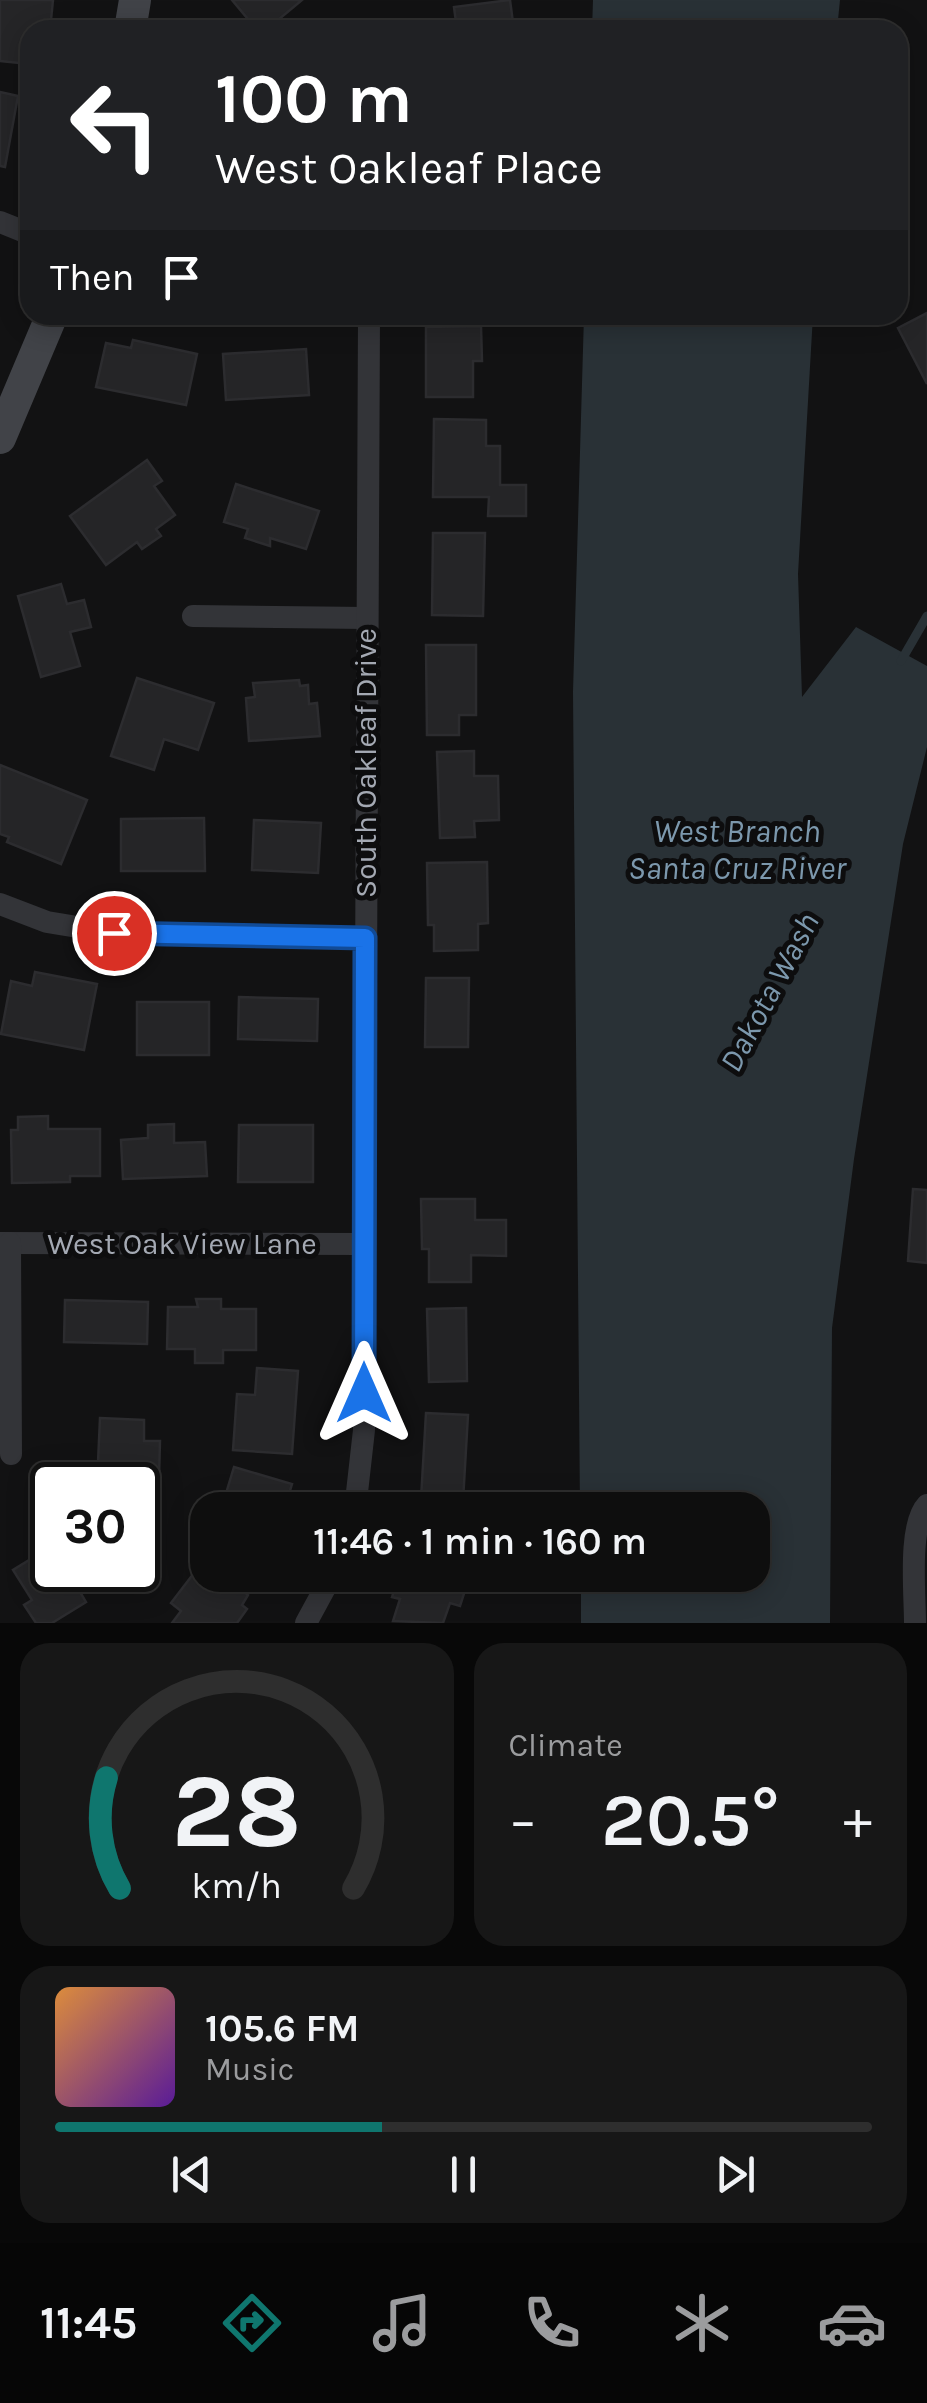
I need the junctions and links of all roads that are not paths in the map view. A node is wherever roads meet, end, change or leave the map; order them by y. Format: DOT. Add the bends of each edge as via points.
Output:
graph roads {
  1 [pos="48,325"];
  2 [pos="369,325"];
  3 [pos="0,438"];
  4 [pos="193,616"];
  5 [pos="367,618"];
  6 [pos="0,904"];
  7 [pos="365,938"];
  8 [pos="5,1243"];
  9 [pos="365,1244"];
  10 [pos="10,1454"];
  11 [pos="356,1492"];
  12 [pos="927,1505"];
  13 [pos="323,1592"];
  14 [pos="306,1623"];
  15 [pos="915,1623"];
  1 -- 3 [label="street"];
  2 -- 5 [label="street, South Oakleaf Drive"];
  4 -- 5 [label="street"];
  5 -- 7 [label="street, South Oakleaf Drive"];
  6 -- 7 [label="street" via="47,922 114,933"];
  7 -- 9 [label="street, South Oakleaf Drive"];
  8 -- 9 [label="street, West Oak View Lane"];
  8 -- 10 [label="street"];
  9 -- 11 [label="street, South Oakleaf Drive" via="364,1430"];
  12 -- 15 [label="street" via="916,1537"];
  13 -- 14 [label="street"];
}
